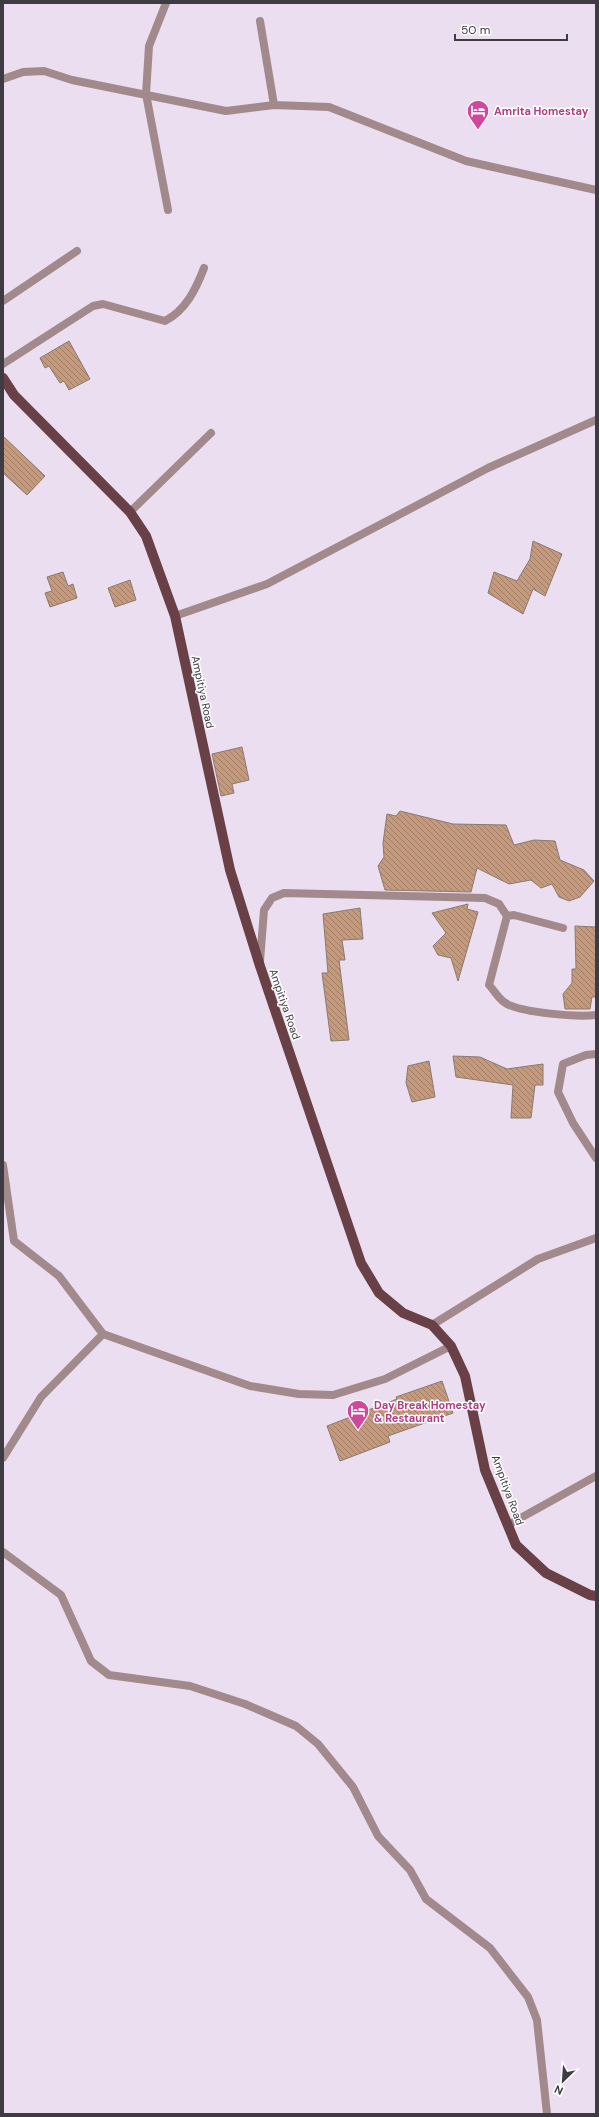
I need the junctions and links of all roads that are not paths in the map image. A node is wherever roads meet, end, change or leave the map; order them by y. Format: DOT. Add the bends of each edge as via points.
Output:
graph roads {
  1 [pos="166,3"];
  2 [pos="260,21"];
  3 [pos="3,79"];
  4 [pos="146,94"];
  5 [pos="274,105"];
  6 [pos="596,190"];
  7 [pos="168,210"];
  8 [pos="77,251"];
  9 [pos="204,268"];
  10 [pos="3,301"];
  11 [pos="3,364"];
  12 [pos="3,378"];
  13 [pos="596,420"];
  14 [pos="211,433"];
  15 [pos="130,512"];
  16 [pos="175,616"];
  17 [pos="507,916"];
  18 [pos="563,928"];
  19 [pos="260,966"];
  20 [pos="596,1015"];
  21 [pos="596,1054"];
  22 [pos="596,1158"];
  23 [pos="3,1165"];
  24 [pos="596,1238"];
  25 [pos="432,1325"];
  26 [pos="103,1334"];
  27 [pos="451,1346"];
  28 [pos="3,1458"];
  29 [pos="596,1476"];
  30 [pos="508,1525"];
  31 [pos="3,1552"];
  32 [pos="596,1596"];
  33 [pos="547,2114"];
  1 -- 4 [label="street" via="149,46"];
  2 -- 5 [label="street"];
  3 -- 4 [label="street" via="23,72 44,71 72,80"];
  4 -- 5 [label="street" via="226,111"];
  4 -- 7 [label="street"];
  5 -- 6 [label="street" via="329,107 466,161"];
  8 -- 10 [label="street"];
  9 -- 11 [label="street" via="197,287 177,315 165,321 103,304 93,306"];
  12 -- 15 [label="main road, Ampitiya Road" via="14,395"];
  13 -- 16 [label="street" via="488,468 267,584"];
  14 -- 15 [label="street"];
  15 -- 16 [label="main road, Ampitiya Road" via="146,536"];
  16 -- 19 [label="main road, Ampitiya Road" via="230,870"];
  17 -- 18 [label="street" via="514,915"];
  17 -- 19 [label="street" via="499,904 485,898 284,893 272,898 264,910"];
  17 -- 20 [label="street" via="489,985 504,1002 530,1011"];
  19 -- 25 [label="main road, Ampitiya Road" via="361,1263 379,1293 403,1313"];
  21 -- 22 [label="street" via="563,1064 558,1092 573,1123"];
  23 -- 26 [label="street" via="14,1241 59,1276"];
  24 -- 25 [label="street" via="538,1259"];
  25 -- 27 [label="main road, Ampitiya Road"];
  26 -- 27 [label="street" via="250,1386 299,1394 333,1394 385,1379"];
  26 -- 28 [label="street" via="41,1397"];
  27 -- 30 [label="main road, Ampitiya Road" via="465,1376 485,1470"];
  29 -- 30 [label="street"];
  30 -- 32 [label="main road, Ampitiya Road" via="516,1545 546,1573"];
  31 -- 33 [label="street" via="61,1595 91,1661 108,1675 190,1686 244,1704 296,1726 318,1744 353,1787 378,1836 410,1870 426,1899 490,1948 528,1997 537,2020"];
}
